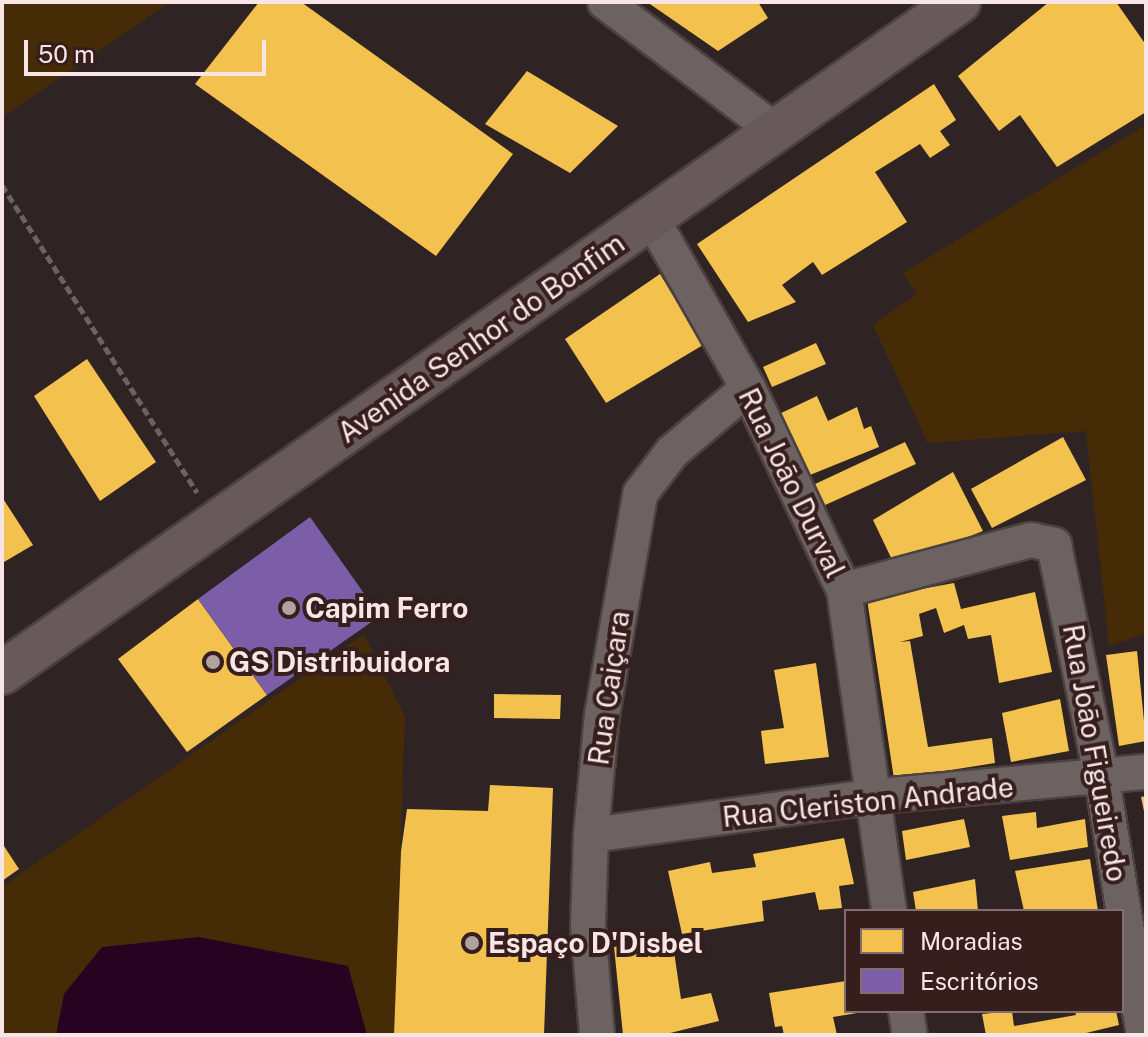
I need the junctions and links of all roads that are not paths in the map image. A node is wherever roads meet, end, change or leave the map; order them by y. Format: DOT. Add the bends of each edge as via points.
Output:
graph roads {
  1 [pos="605,2"];
  2 [pos="959,2"];
  3 [pos="777,132"];
  4 [pos="652,219"];
  5 [pos="748,388"];
  6 [pos="844,590"];
  7 [pos="2,673"];
  8 [pos="1146,772"];
  9 [pos="1102,779"];
  10 [pos="869,797"];
  11 [pos="591,835"];
  12 [pos="889,909"];
  13 [pos="1123,909"];
  14 [pos="1124,913"];
  15 [pos="906,1013"];
  16 [pos="597,1035"];
  17 [pos="910,1035"];
  18 [pos="1144,1035"];
  1 -- 3 [label="street"];
  2 -- 3 [label="main road, Avenida Senhor do Bonfim"];
  3 -- 4 [label="main road, Avenida Senhor do Bonfim"];
  4 -- 5 [label="street, Rua João Durval"];
  4 -- 7 [label="main road, Avenida Senhor do Bonfim"];
  5 -- 6 [label="street, Rua João Durval"];
  5 -- 11 [label="street, Rua Caiçara" via="665,458 640,494 602,715"];
  6 -- 9 [label="street, Rua João Figueiredo" via="1031,540 1048,541 1058,552"];
  6 -- 10 [label="street, Rua João Durval"];
  8 -- 9 [label="street, Rua Cleriston Andrade"];
  9 -- 10 [label="street, Rua Cleriston Andrade"];
  9 -- 13 [label="street, Rua João Figueiredo"];
  10 -- 11 [label="street, Rua Cleriston Andrade"];
  10 -- 12 [label="street, Rua João Durval"];
  11 -- 16 [label="street, Rua Caiçara" via="588,925"];
  14 -- 18 [label="street, Rua João Figueiredo"];
  15 -- 17 [label="street"];
}
